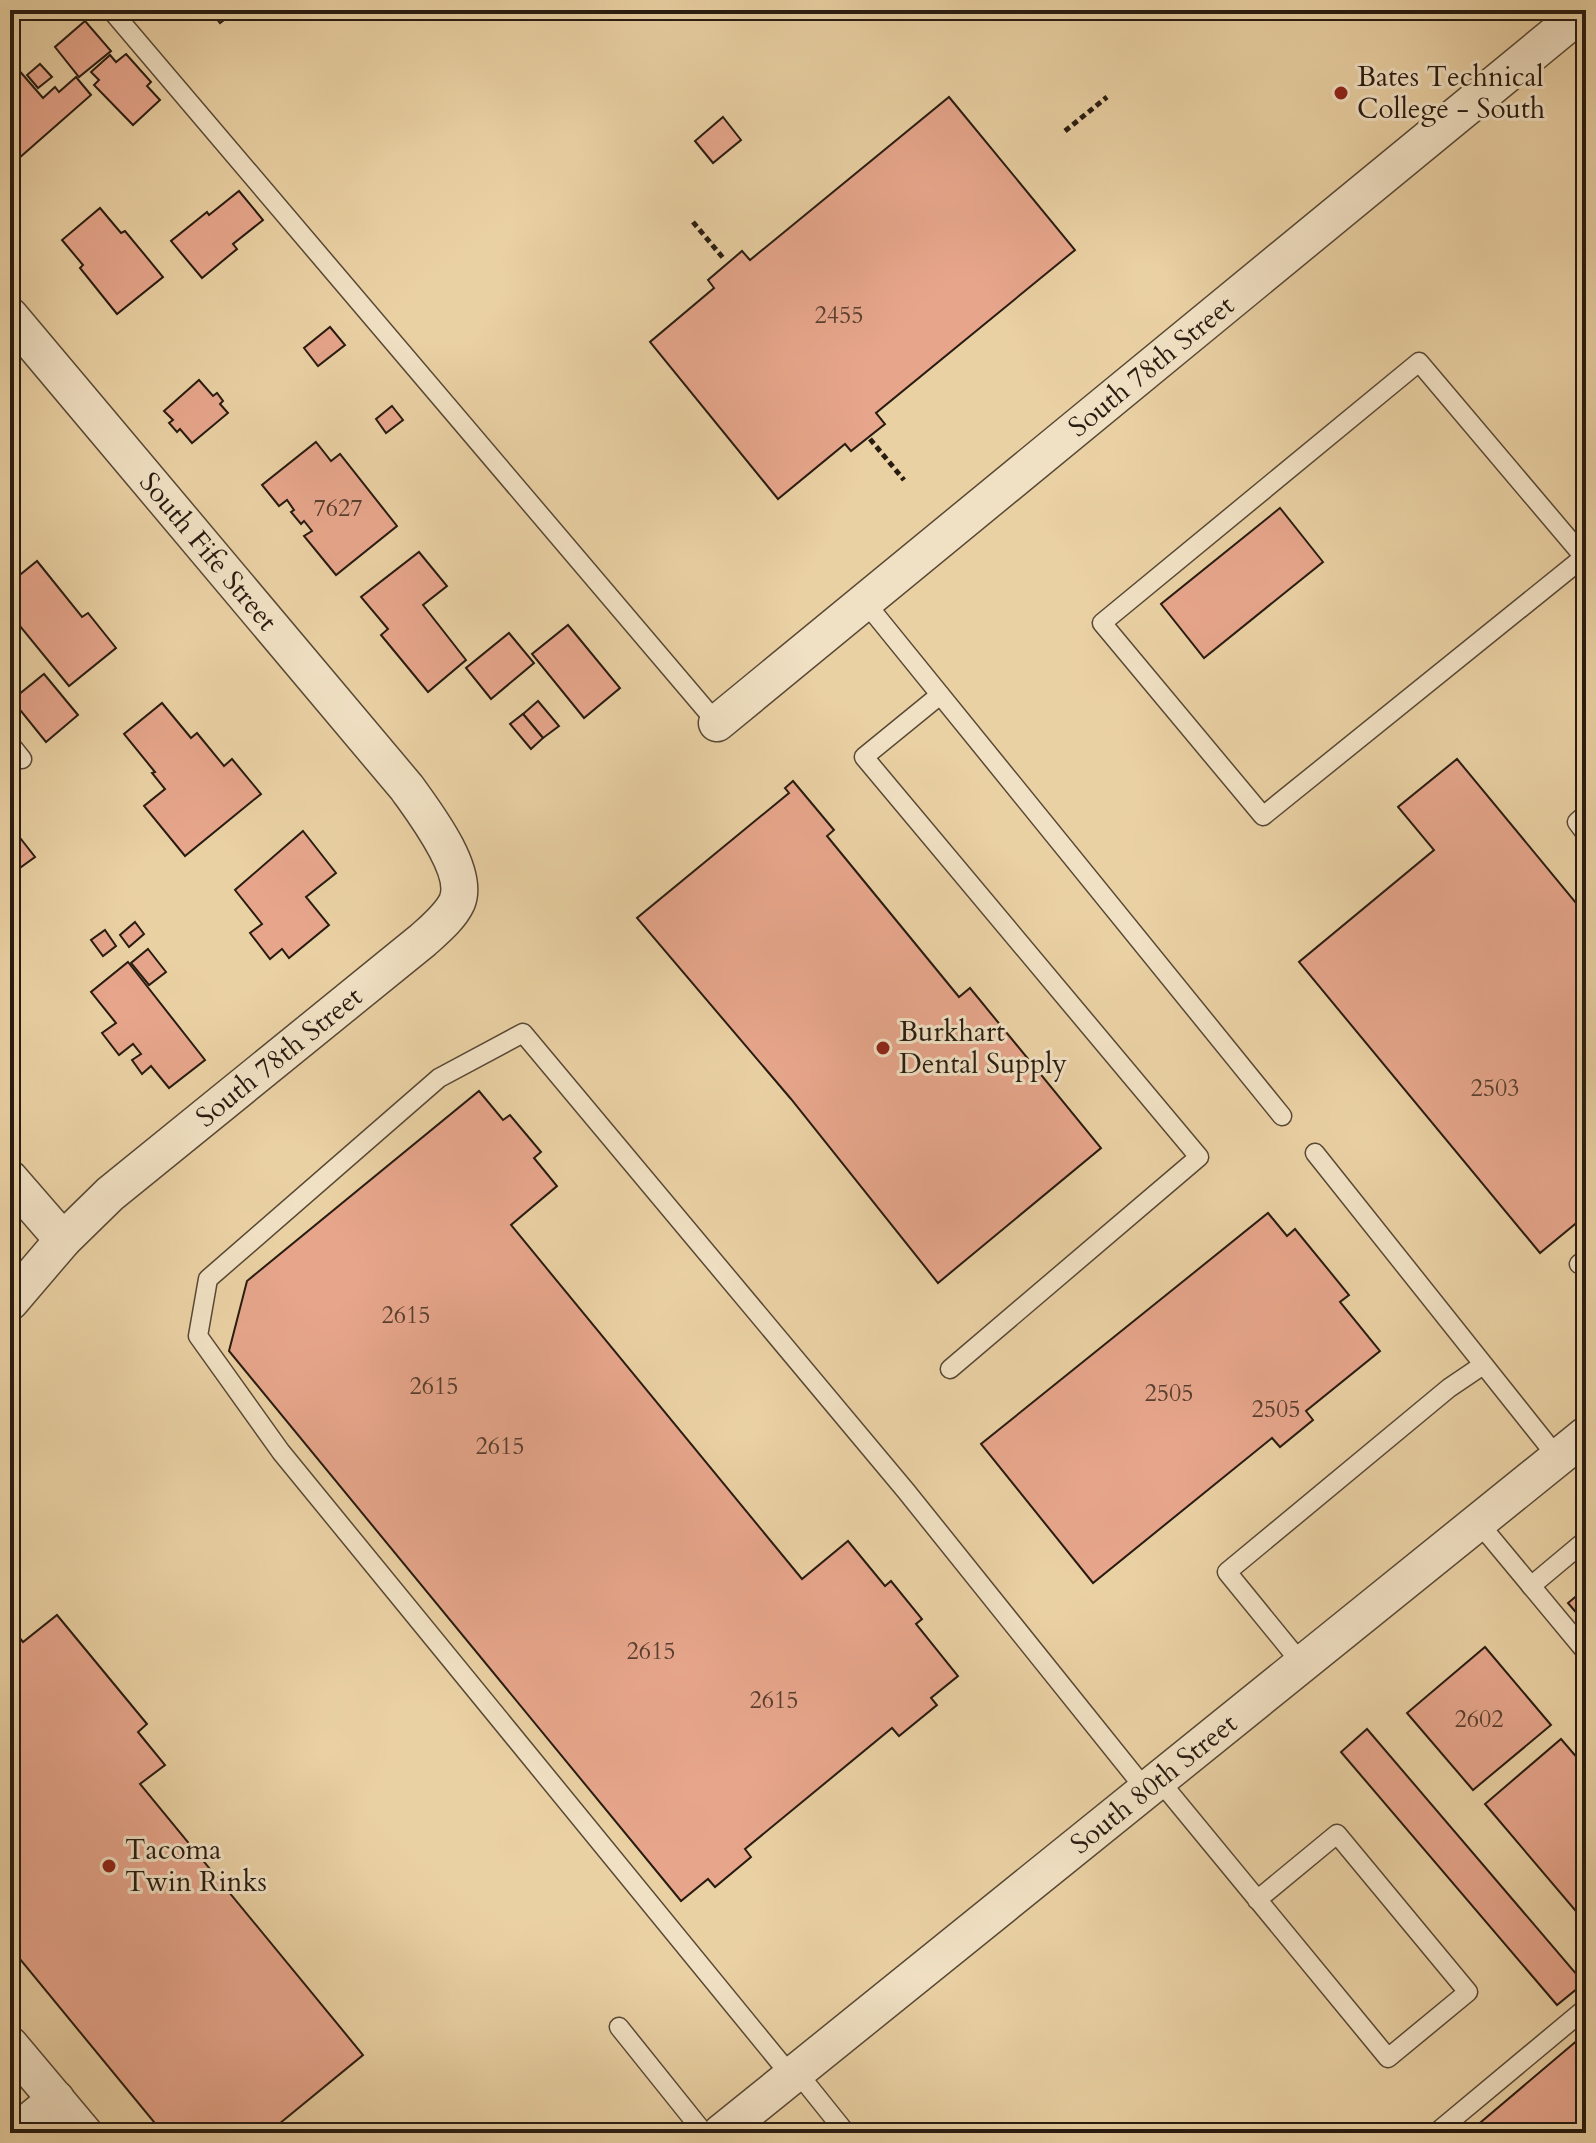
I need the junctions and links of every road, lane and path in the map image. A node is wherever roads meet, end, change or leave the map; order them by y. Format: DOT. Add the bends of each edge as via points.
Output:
graph roads {
  1 [pos="111,10"];
  2 [pos="1585,10"];
  3 [pos="1107,97"];
  4 [pos="1065,131"];
  5 [pos="693,222"];
  6 [pos="724,259"];
  7 [pos="10,316"];
  8 [pos="870,439"];
  9 [pos="904,480"];
  10 [pos="1585,558"];
  11 [pos="865,602"];
  12 [pos="940,695"];
  13 [pos="717,723"];
  14 [pos="407,788"];
  15 [pos="1586,814"];
  16 [pos="1586,834"];
  17 [pos="1282,1116"];
  18 [pos="1315,1153"];
  19 [pos="10,1179"];
  20 [pos="63,1240"];
  21 [pos="10,1302"];
  22 [pos="1483,1365"];
  23 [pos="950,1369"];
  24 [pos="1586,1435"];
  25 [pos="1558,1458"];
  26 [pos="1478,1522"];
  27 [pos="1586,1540"];
  28 [pos="1531,1586"];
  29 [pos="1586,1652"];
  30 [pos="1302,1664"];
  31 [pos="1153,1785"];
  32 [pos="1257,1900"];
  33 [pos="1586,2008"];
  34 [pos="619,2027"];
  35 [pos="10,2045"];
  36 [pos="795,2075"];
  37 [pos="56,2099"];
  38 [pos="15,2133"];
  39 [pos="84,2133"];
  40 [pos="704,2133"];
  41 [pos="721,2133"];
  42 [pos="846,2133"];
  43 [pos="1436,2133"];
  1 -- 13 [label="lane"];
  2 -- 11 [label="street, South 78th Street"];
  3 -- 4 [label="path"];
  5 -- 6 [label="path"];
  7 -- 14 [label="street, South Fife Street"];
  8 -- 9 [label="path"];
  10 -- 10 [label="lane" via="1419,362 1102,623 1263,816"];
  11 -- 12 [label="lane"];
  11 -- 13 [label="street, South 78th Street"];
  12 -- 17 [label="lane"];
  12 -- 23 [label="lane" via="864,757 1199,1157"];
  14 -- 20 [label="street, South 78th Street" via="455,869 459,895 451,912 110,1194"];
  15 -- 16 [label="lane" via="1577,822"];
  18 -- 22 [label="lane"];
  19 -- 20 [label="street"];
  20 -- 21 [label="street, South 78th Street"];
  22 -- 25 [label="lane"];
  22 -- 30 [label="lane" via="1227,1572"];
  24 -- 25 [label="street, South 80th Street"];
  25 -- 26 [label="street, South 80th Street"];
  26 -- 28 [label="lane"];
  26 -- 30 [label="street, South 80th Street"];
  27 -- 28 [label="lane"];
  28 -- 29 [label="lane"];
  30 -- 31 [label="street, South 80th Street"];
  31 -- 32 [label="lane"];
  31 -- 36 [label="street, South 80th Street"];
  31 -- 36 [label="lane" via="523,1033 439,1078 208,1279 198,1336 281,1452"];
  32 -- 32 [label="lane" via="1388,2058 1468,1992 1337,1834"];
  33 -- 43 [label="lane"];
  34 -- 40 [label="lane"];
  35 -- 37 [label="street"];
  36 -- 41 [label="street, South 80th Street"];
  36 -- 42 [label="lane"];
  37 -- 38 [label="street"];
  37 -- 39 [label="street"];
}
